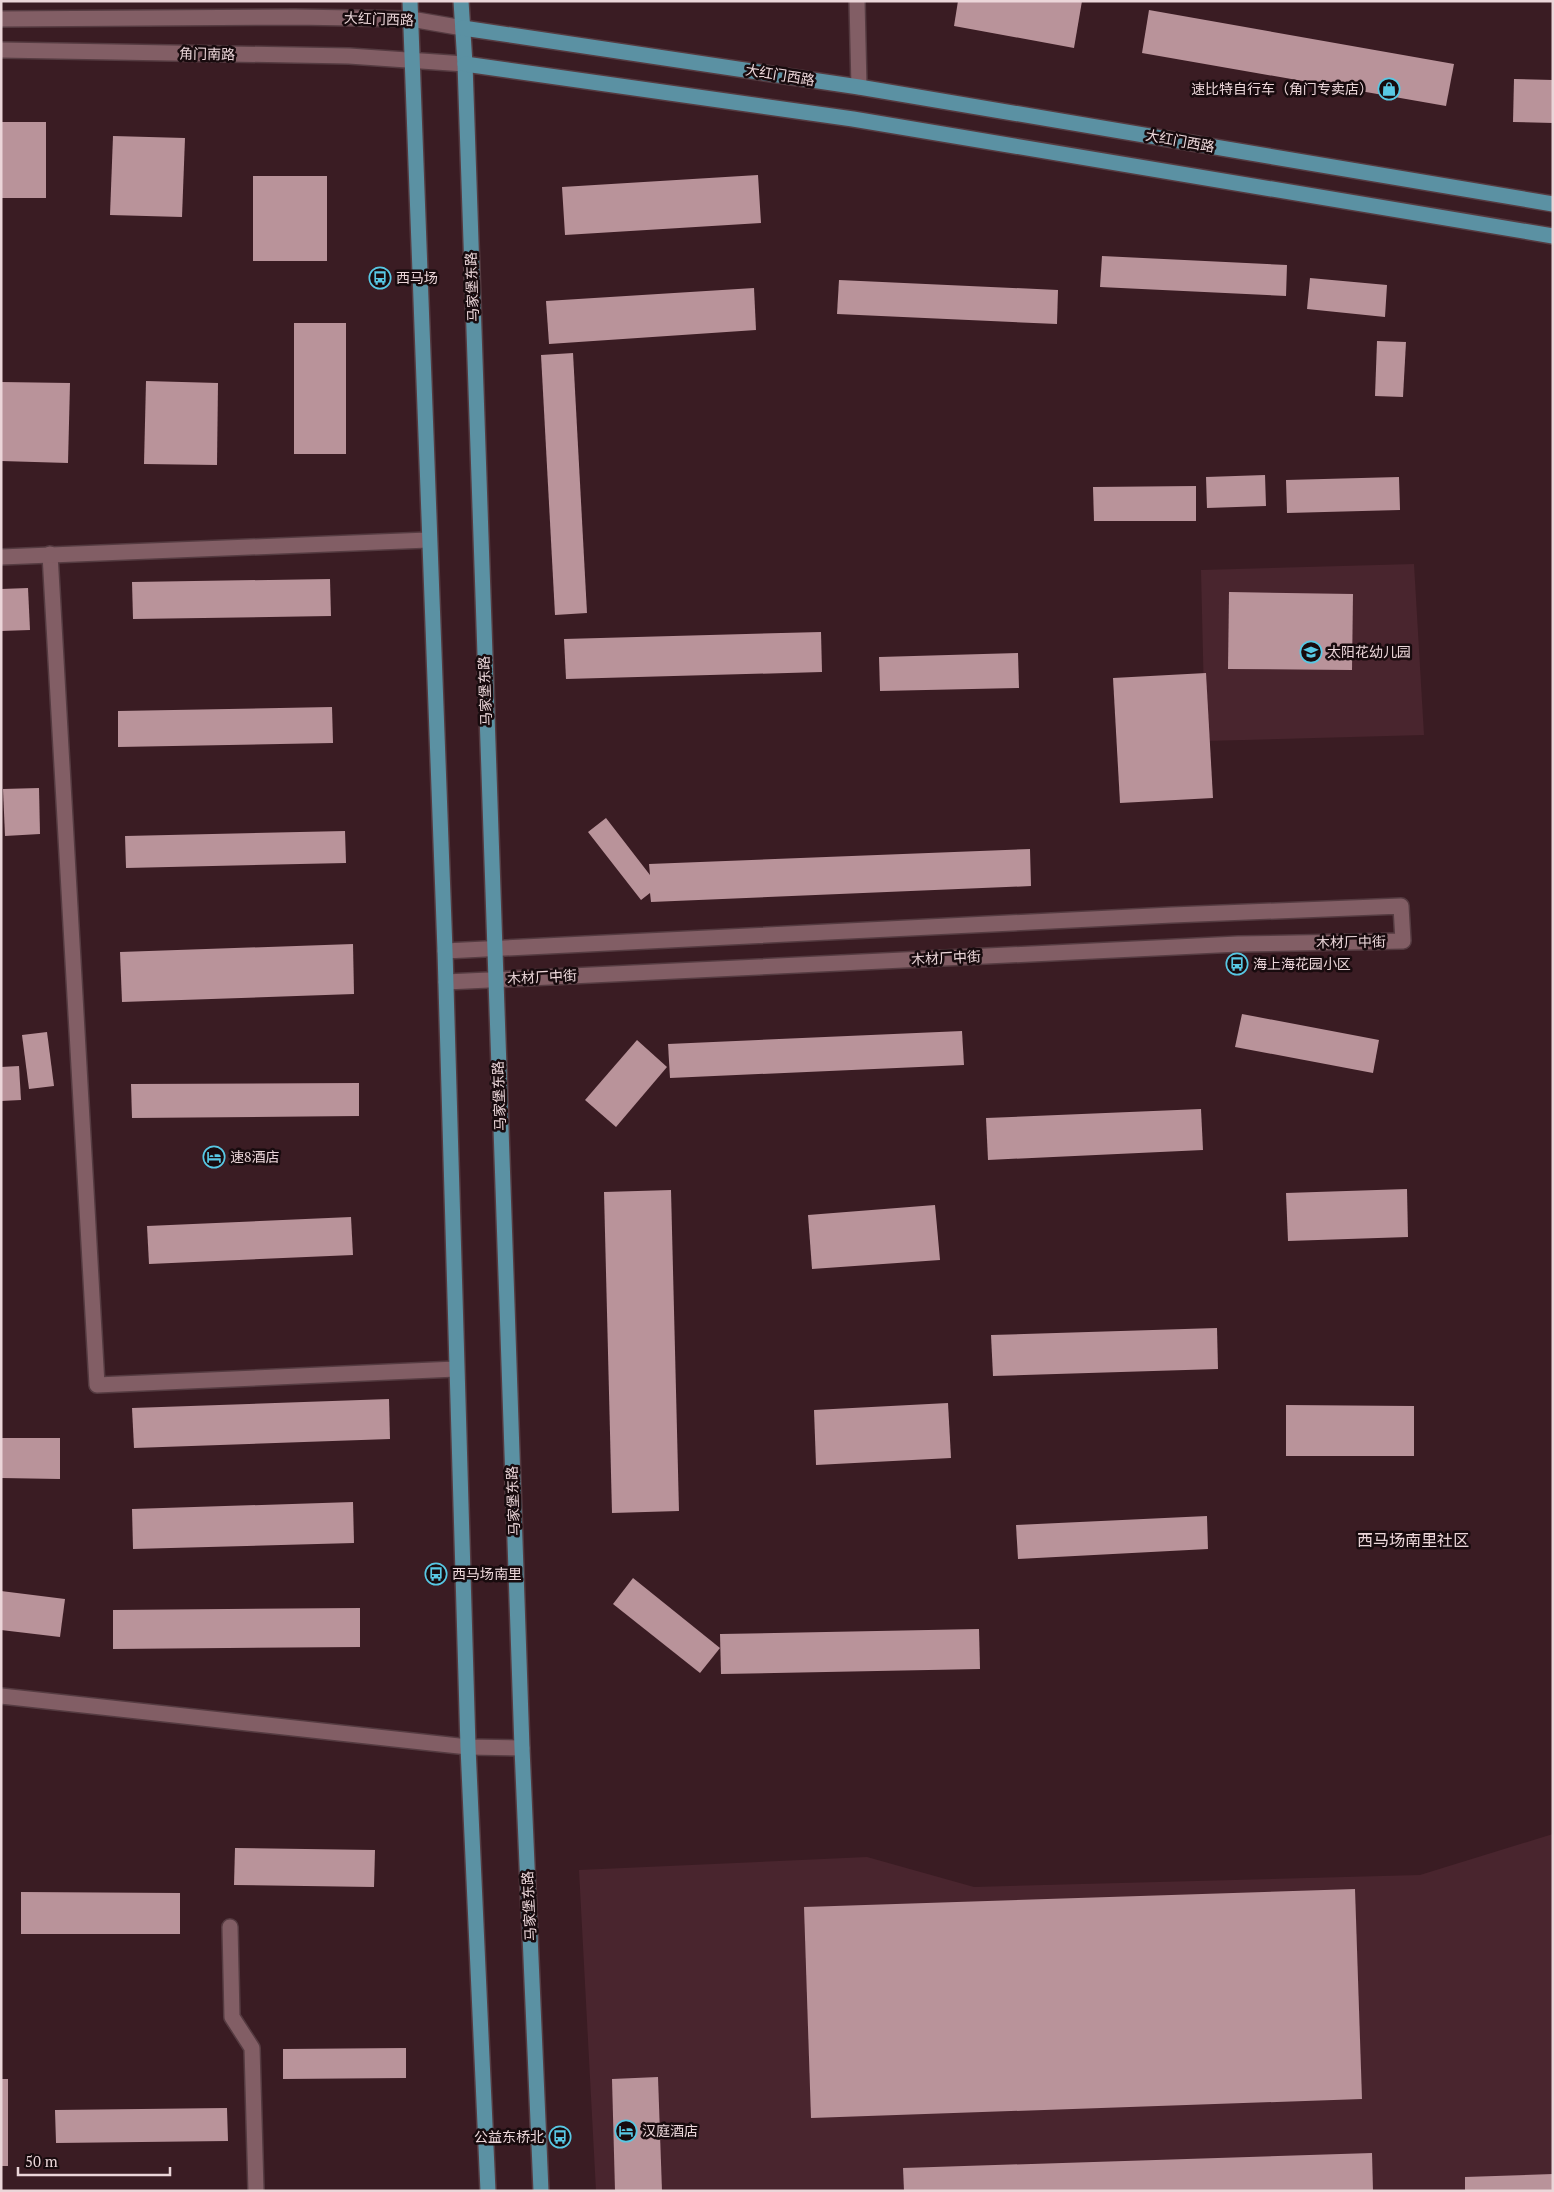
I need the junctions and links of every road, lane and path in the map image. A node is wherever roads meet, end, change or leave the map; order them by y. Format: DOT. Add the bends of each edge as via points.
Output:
graph roads {
  1 [pos="410,1"];
  2 [pos="461,1"];
  3 [pos="857,1"];
  4 [pos="410,18"];
  5 [pos="1,19"];
  6 [pos="463,28"];
  7 [pos="1,50"];
  8 [pos="413,61"];
  9 [pos="464,64"];
  10 [pos="859,87"];
  11 [pos="1553,204"];
  12 [pos="1553,236"];
  13 [pos="428,540"];
  14 [pos="50,554"];
  15 [pos="1,557"];
  16 [pos="494,949"];
  17 [pos="445,951"];
  18 [pos="494,979"];
  19 [pos="446,982"];
  20 [pos="456,1369"];
  21 [pos="1,1696"];
  22 [pos="468,1747"];
  23 [pos="522,1748"];
  24 [pos="230,1927"];
  25 [pos="256,2191"];
  26 [pos="488,2191"];
  27 [pos="541,2191"];
  1 -- 4 [label="main road"];
  2 -- 6 [label="main road, 马家堡东路"];
  3 -- 10 [label="street"];
  4 -- 5 [label="street, 大红门西路"];
  4 -- 6 [label="street, 大红门西路"];
  4 -- 8 [label="main road"];
  6 -- 9 [label="main road, 马家堡东路"];
  6 -- 10 [label="main road, 大红门西路"];
  7 -- 8 [label="street, 角门南路" via="349,56"];
  8 -- 9 [label="street"];
  8 -- 13 [label="main road"];
  9 -- 12 [label="main road" via="854,119"];
  9 -- 16 [label="main road, 马家堡东路"];
  10 -- 11 [label="main road, 大红门西路"];
  13 -- 14 [label="street"];
  13 -- 17 [label="main road"];
  14 -- 15 [label="street"];
  14 -- 20 [label="street" via="97,1385"];
  16 -- 17 [label="street"];
  16 -- 18 [label="main road, 马家堡东路"];
  16 -- 18 [label="street, 木材厂中街" via="1401,906 1403,942 1238,944"];
  17 -- 19 [label="main road"];
  18 -- 19 [label="street, 木材厂中街"];
  18 -- 23 [label="main road, 马家堡东路"];
  19 -- 20 [label="main road"];
  20 -- 22 [label="main road"];
  21 -- 22 [label="street"];
  22 -- 23 [label="street"];
  22 -- 26 [label="main road"];
  23 -- 27 [label="main road, 马家堡东路"];
  24 -- 25 [label="street" via="232,2017 252,2048"];
}
